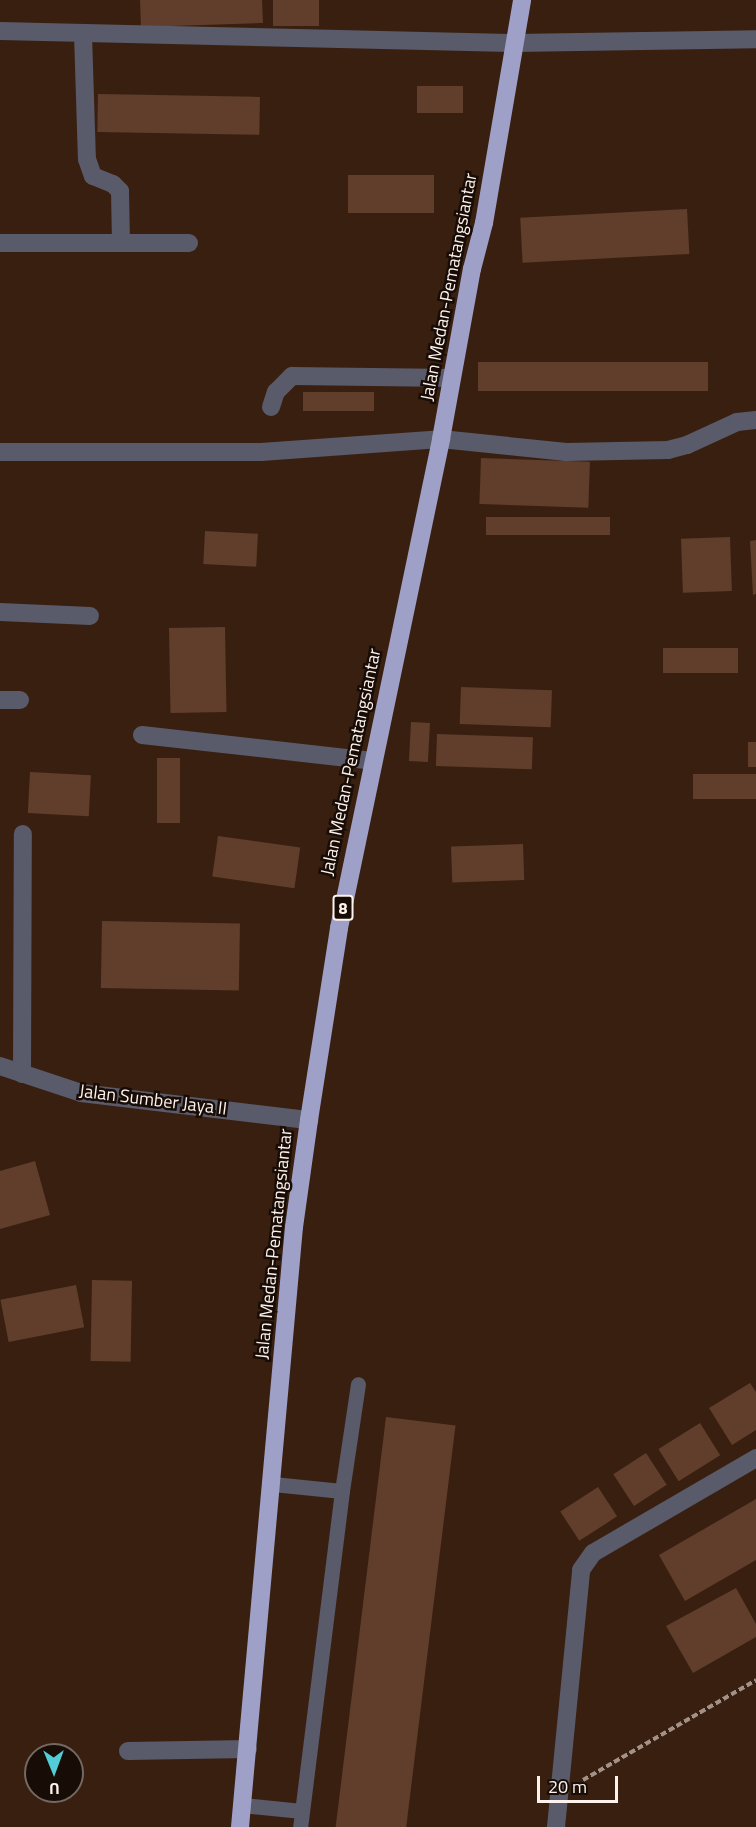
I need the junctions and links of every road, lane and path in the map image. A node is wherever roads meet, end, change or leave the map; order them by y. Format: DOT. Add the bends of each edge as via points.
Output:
graph roads {
  1 [pos="522,0"];
  2 [pos="0,31"];
  3 [pos="83,34"];
  4 [pos="756,39"];
  5 [pos="514,43"];
  6 [pos="0,243"];
  7 [pos="121,243"];
  8 [pos="189,243"];
  9 [pos="452,378"];
  10 [pos="271,407"];
  11 [pos="756,420"];
  12 [pos="441,439"];
  13 [pos="0,452"];
  14 [pos="0,612"];
  15 [pos="90,616"];
  16 [pos="0,700"];
  17 [pos="20,700"];
  18 [pos="142,735"];
  19 [pos="373,761"];
  20 [pos="23,834"];
  21 [pos="0,1066"];
  22 [pos="22,1074"];
  23 [pos="309,1120"];
  24 [pos="358,1384"];
  25 [pos="756,1458"];
  26 [pos="273,1484"];
  27 [pos="342,1491"];
  28 [pos="756,1680"];
  29 [pos="248,1749"];
  30 [pos="128,1751"];
  31 [pos="559,1794"];
  32 [pos="243,1805"];
  33 [pos="301,1819"];
  34 [pos="240,1827"];
  35 [pos="556,1827"];
  1 -- 5 [label="highway, Jalan Medan-Pematangsiantar / 8"];
  2 -- 3 [label="street"];
  3 -- 5 [label="street"];
  3 -- 7 [label="street" via="87,159 93,176 120,191"];
  4 -- 5 [label="street"];
  5 -- 9 [label="highway, Jalan Medan-Pematangsiantar / 8" via="484,223"];
  6 -- 7 [label="street"];
  7 -- 8 [label="street"];
  9 -- 10 [label="street" via="292,376 276,392"];
  9 -- 12 [label="highway, Jalan Medan-Pematangsiantar / 8"];
  11 -- 12 [label="street" via="737,422 668,450 566,452"];
  12 -- 13 [label="street" via="261,452"];
  12 -- 19 [label="highway, Jalan Medan-Pematangsiantar / 8"];
  14 -- 15 [label="street"];
  16 -- 17 [label="street"];
  18 -- 19 [label="street"];
  19 -- 23 [label="highway, Jalan Medan-Pematangsiantar / 8" via="339,928"];
  20 -- 22 [label="street"];
  21 -- 22 [label="street, Jalan Sumber Jaya II"];
  22 -- 23 [label="street, Jalan Sumber Jaya II" via="81,1093"];
  23 -- 26 [label="highway, Jalan Medan-Pematangsiantar / 8" via="294,1227"];
  24 -- 27 [label="lane"];
  25 -- 31 [label="street" via="593,1553 581,1570"];
  26 -- 27 [label="lane"];
  26 -- 29 [label="highway, Jalan Medan-Pematangsiantar / 8"];
  27 -- 33 [label="lane"];
  28 -- 31 [label="path"];
  29 -- 30 [label="street"];
  29 -- 32 [label="highway, Jalan Medan-Pematangsiantar / 8"];
  31 -- 35 [label="street"];
  32 -- 33 [label="lane"];
  32 -- 34 [label="highway, Jalan Medan-Pematangsiantar / 8"];
}
